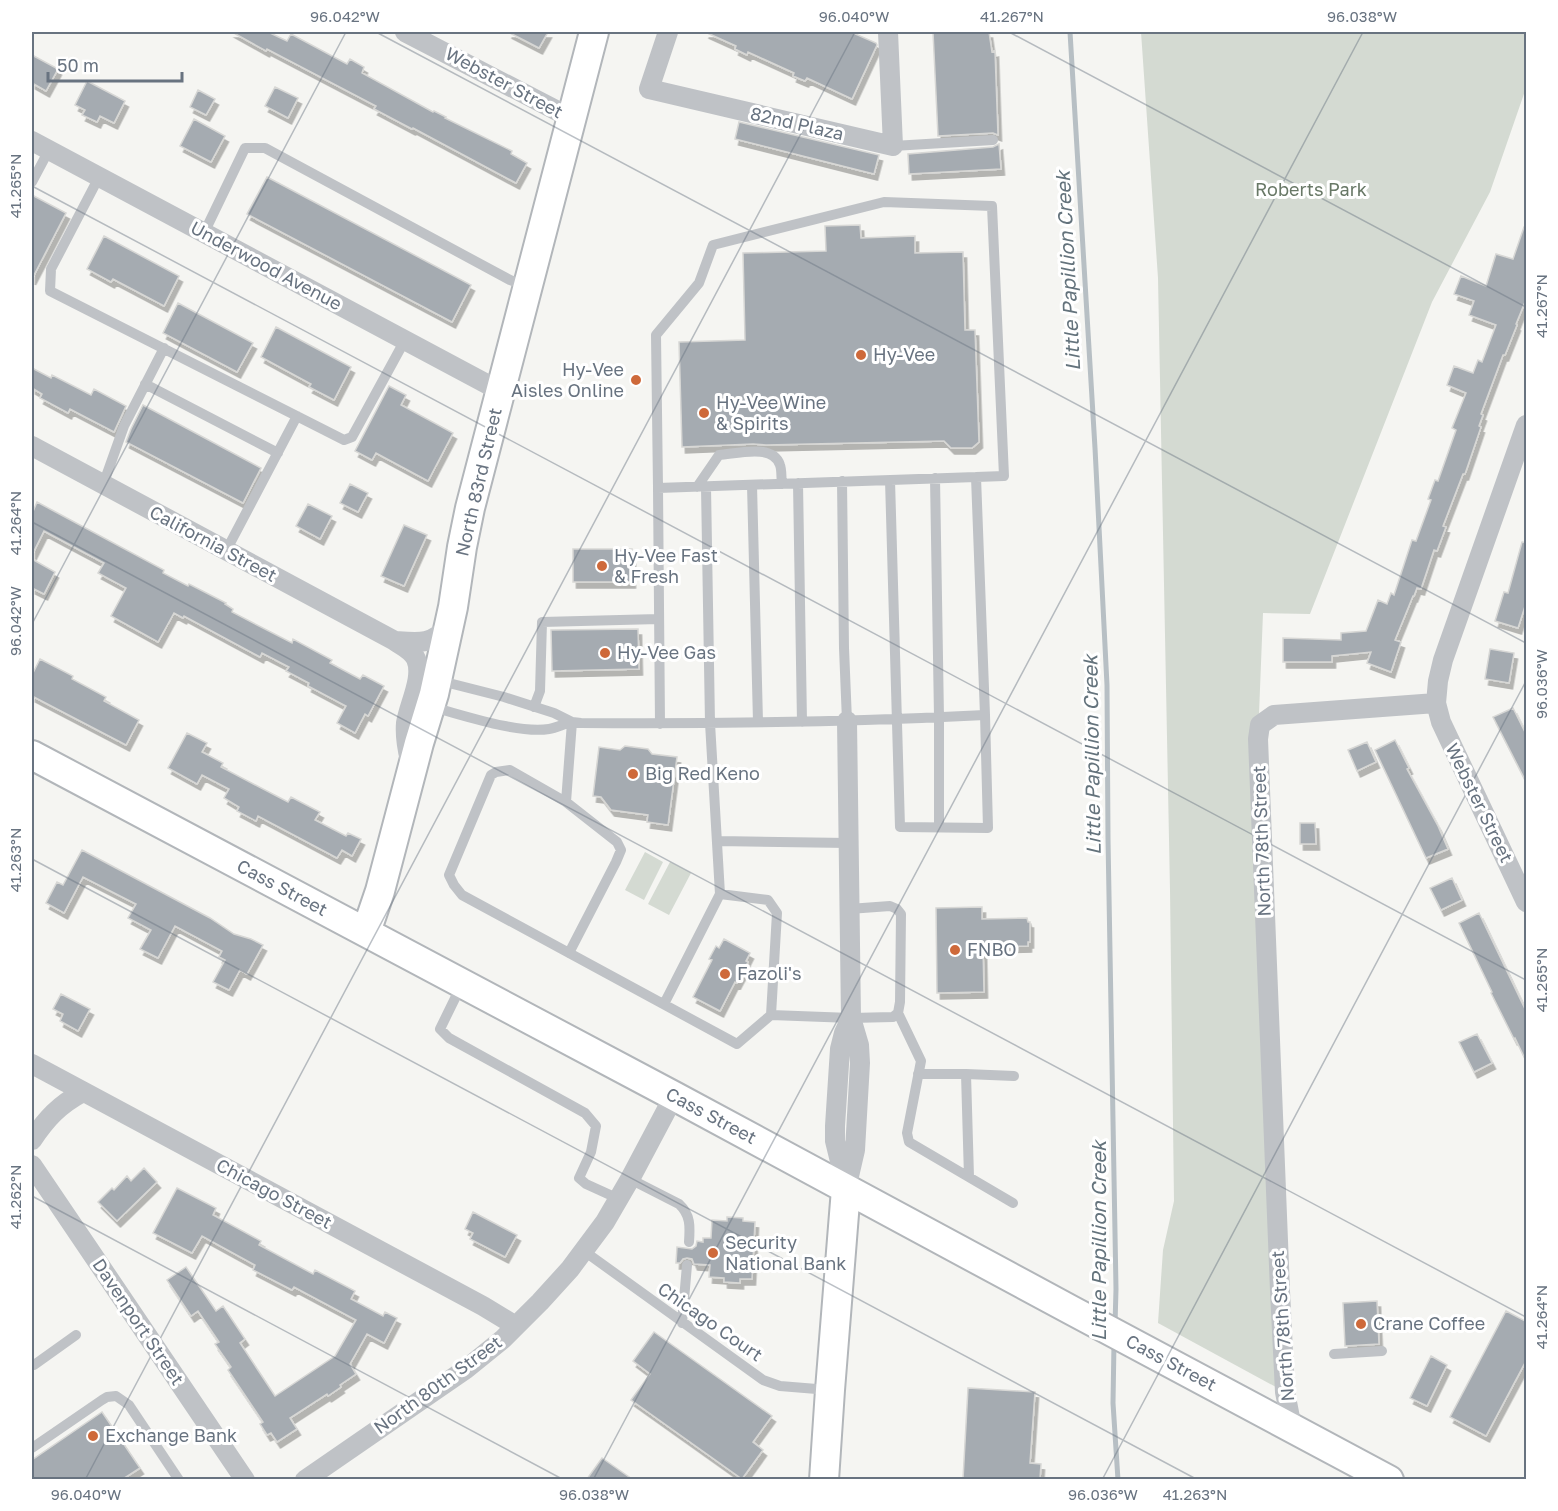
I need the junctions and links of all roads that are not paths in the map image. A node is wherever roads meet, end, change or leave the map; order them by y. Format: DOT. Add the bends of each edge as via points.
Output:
graph roads {
  1 [pos="405,32"];
  2 [pos="594,32"];
  3 [pos="668,32"];
  4 [pos="888,32"];
  5 [pos="571,118"];
  6 [pos="993,140"];
  7 [pos="40,146"];
  8 [pos="893,146"];
  9 [pos="99,177"];
  10 [pos="32,182"];
  11 [pos="204,233"];
  12 [pos="528,286"];
  13 [pos="405,340"];
  14 [pos="164,348"];
  15 [pos="145,384"];
  16 [pos="500,391"];
  17 [pos="297,416"];
  18 [pos="1527,425"];
  19 [pos="32,446"];
  20 [pos="278,453"];
  21 [pos="976,477"];
  22 [pos="935,478"];
  23 [pos="890,480"];
  24 [pos="842,482"];
  25 [pos="798,483"];
  26 [pos="782,484"];
  27 [pos="103,485"];
  28 [pos="752,485"];
  29 [pos="702,487"];
  30 [pos="658,488"];
  31 [pos="226,551"];
  32 [pos="659,619"];
  33 [pos="449,626"];
  34 [pos="395,640"];
  35 [pos="434,693"];
  36 [pos="1436,703"];
  37 [pos="534,707"];
  38 [pos="985,715"];
  39 [pos="939,717"];
  40 [pos="896,719"];
  41 [pos="847,721"];
  42 [pos="572,722"];
  43 [pos="758,722"];
  44 [pos="802,722"];
  45 [pos="710,723"];
  46 [pos="660,724"];
  47 [pos="32,755"];
  48 [pos="412,767"];
  49 [pos="566,802"];
  50 [pos="939,827"];
  51 [pos="717,842"];
  52 [pos="848,843"];
  53 [pos="720,894"];
  54 [pos="1527,902"];
  55 [pos="849,909"];
  56 [pos="366,932"];
  57 [pos="569,953"];
  58 [pos="462,984"];
  59 [pos="664,1004"];
  60 [pos="897,1013"];
  61 [pos="771,1015"];
  62 [pos="851,1018"];
  63 [pos="32,1064"];
  64 [pos="918,1074"];
  65 [pos="966,1074"];
  66 [pos="1014,1076"];
  67 [pos="83,1092"];
  68 [pos="674,1096"];
  69 [pos="32,1140"];
  70 [pos="32,1165"];
  71 [pos="969,1177"];
  72 [pos="630,1179"];
  73 [pos="846,1189"];
  74 [pos="619,1199"];
  75 [pos="1013,1203"];
  76 [pos="689,1242"];
  77 [pos="584,1251"];
  78 [pos="687,1265"];
  79 [pos="682,1323"];
  80 [pos="516,1326"];
  81 [pos="76,1335"];
  82 [pos="1382,1351"];
  83 [pos="1334,1354"];
  84 [pos="32,1364"];
  85 [pos="830,1390"];
  86 [pos="1292,1428"];
  87 [pos="32,1448"];
  88 [pos="180,1479"];
  89 [pos="245,1479"];
  90 [pos="305,1479"];
  91 [pos="824,1479"];
  92 [pos="1389,1479"];
  1 -- 5 [label="street, Webster Street"];
  2 -- 5 [label="main road, North 83rd Street"];
  3 -- 8 [label="street, 82nd Plaza" via="649,89"];
  4 -- 8 [label="street"];
  5 -- 12 [label="main road, North 83rd Street"];
  6 -- 8 [label="lane"];
  7 -- 9 [label="street, Underwood Avenue"];
  7 -- 10 [label="lane"];
  9 -- 11 [label="street, Underwood Avenue"];
  9 -- 14 [label="lane" via="51,269 50,291"];
  11 -- 12 [label="lane" via="245,148 265,148 510,280"];
  11 -- 13 [label="street, Underwood Avenue"];
  12 -- 16 [label="main road, North 83rd Street"];
  13 -- 16 [label="street, Underwood Avenue"];
  13 -- 17 [label="lane" via="352,437 345,440"];
  14 -- 15 [label="lane"];
  14 -- 17 [label="lane"];
  15 -- 20 [label="lane"];
  15 -- 27 [label="lane" via="124,426"];
  16 -- 33 [label="main road, North 83rd Street" via="466,526"];
  17 -- 20 [label="lane"];
  18 -- 36 [label="street" via="1443,660"];
  19 -- 27 [label="street, California Street"];
  20 -- 31 [label="lane"];
  21 -- 22 [label="lane"];
  21 -- 30 [label="lane" via="1004,476 992,206 884,202 713,245 699,283 656,335"];
  21 -- 38 [label="lane"];
  22 -- 23 [label="lane"];
  22 -- 39 [label="lane"];
  23 -- 24 [label="lane"];
  23 -- 40 [label="lane"];
  24 -- 25 [label="lane"];
  24 -- 41 [label="lane"];
  25 -- 26 [label="lane"];
  25 -- 44 [label="lane"];
  26 -- 28 [label="lane"];
  26 -- 29 [label="lane" via="780,463 772,454 760,451 719,455"];
  27 -- 31 [label="street, California Street"];
  28 -- 29 [label="lane"];
  28 -- 43 [label="lane"];
  29 -- 30 [label="lane"];
  29 -- 45 [label="lane"];
  30 -- 32 [label="lane"];
  31 -- 34 [label="street, California Street"];
  32 -- 37 [label="lane" via="542,622 540,691"];
  32 -- 46 [label="lane"];
  33 -- 34 [label="street, California Street" via="431,641"];
  33 -- 35 [label="main road, North 83rd Street"];
  34 -- 48 [label="street, California Street" via="416,659 419,673 406,723"];
  35 -- 37 [label="lane" via="504,697"];
  35 -- 42 [label="lane" via="499,724 531,730"];
  35 -- 48 [label="main road, North 83rd Street"];
  36 -- 54 [label="street, Webster Street" via="1448,739"];
  36 -- 86 [label="street, North 78th Street" via="1274,714 1260,725 1280,1291 1285,1392"];
  37 -- 42 [label="lane"];
  38 -- 39 [label="lane"];
  38 -- 50 [label="lane" via="988,828"];
  39 -- 40 [label="lane"];
  39 -- 50 [label="lane"];
  40 -- 41 [label="lane"];
  40 -- 50 [label="lane" via="900,827"];
  41 -- 44 [label="lane"];
  41 -- 52 [label="street"];
  42 -- 46 [label="lane"];
  42 -- 49 [label="lane"];
  43 -- 44 [label="lane"];
  43 -- 45 [label="lane"];
  45 -- 46 [label="lane"];
  45 -- 51 [label="lane"];
  47 -- 56 [label="main road, Cass Street"];
  48 -- 56 [label="main road, North 83rd Street"];
  49 -- 57 [label="lane" via="617,842 621,850"];
  49 -- 57 [label="lane" via="510,770 496,772 449,875 462,895"];
  51 -- 52 [label="lane"];
  51 -- 53 [label="lane"];
  52 -- 55 [label="street"];
  53 -- 59 [label="lane"];
  53 -- 61 [label="lane" via="768,900 777,913"];
  55 -- 60 [label="lane" via="890,906 901,914"];
  55 -- 62 [label="street"];
  56 -- 58 [label="main road, Cass Street"];
  57 -- 59 [label="lane"];
  58 -- 68 [label="main road, Cass Street"];
  58 -- 74 [label="lane" via="440,1029 449,1038 585,1113 596,1126 591,1152 579,1178"];
  59 -- 61 [label="lane" via="737,1044"];
  60 -- 62 [label="lane" via="893,1017"];
  60 -- 64 [label="lane" via="921,1061"];
  61 -- 62 [label="lane"];
  62 -- 73 [label="street" via="860,1063 855,1150"];
  63 -- 67 [label="street, Chicago Street"];
  64 -- 65 [label="lane"];
  64 -- 71 [label="lane" via="907,1133 909,1142"];
  65 -- 66 [label="lane"];
  65 -- 71 [label="lane"];
  67 -- 69 [label="street" via="55,1111"];
  67 -- 80 [label="street, Chicago Street"];
  68 -- 72 [label="street, North 80th Street"];
  68 -- 73 [label="main road, Cass Street"];
  70 -- 89 [label="street, Davenport Street"];
  71 -- 75 [label="lane"];
  72 -- 74 [label="street, North 80th Street"];
  72 -- 76 [label="lane" via="684,1209 689,1218"];
  73 -- 85 [label="main road"];
  73 -- 86 [label="main road, Cass Street"];
  74 -- 77 [label="street, North 80th Street"];
  77 -- 79 [label="lane, Chicago Court"];
  77 -- 80 [label="street, North 80th Street"];
  78 -- 79 [label="lane"];
  79 -- 85 [label="lane, Chicago Court" via="769,1383"];
  80 -- 90 [label="street, North 80th Street" via="466,1369"];
  81 -- 84 [label="lane"];
  82 -- 83 [label="lane"];
  85 -- 91 [label="main road"];
  86 -- 92 [label="main road, Cass Street"];
  87 -- 88 [label="lane" via="107,1397 116,1396 129,1405"];
}
